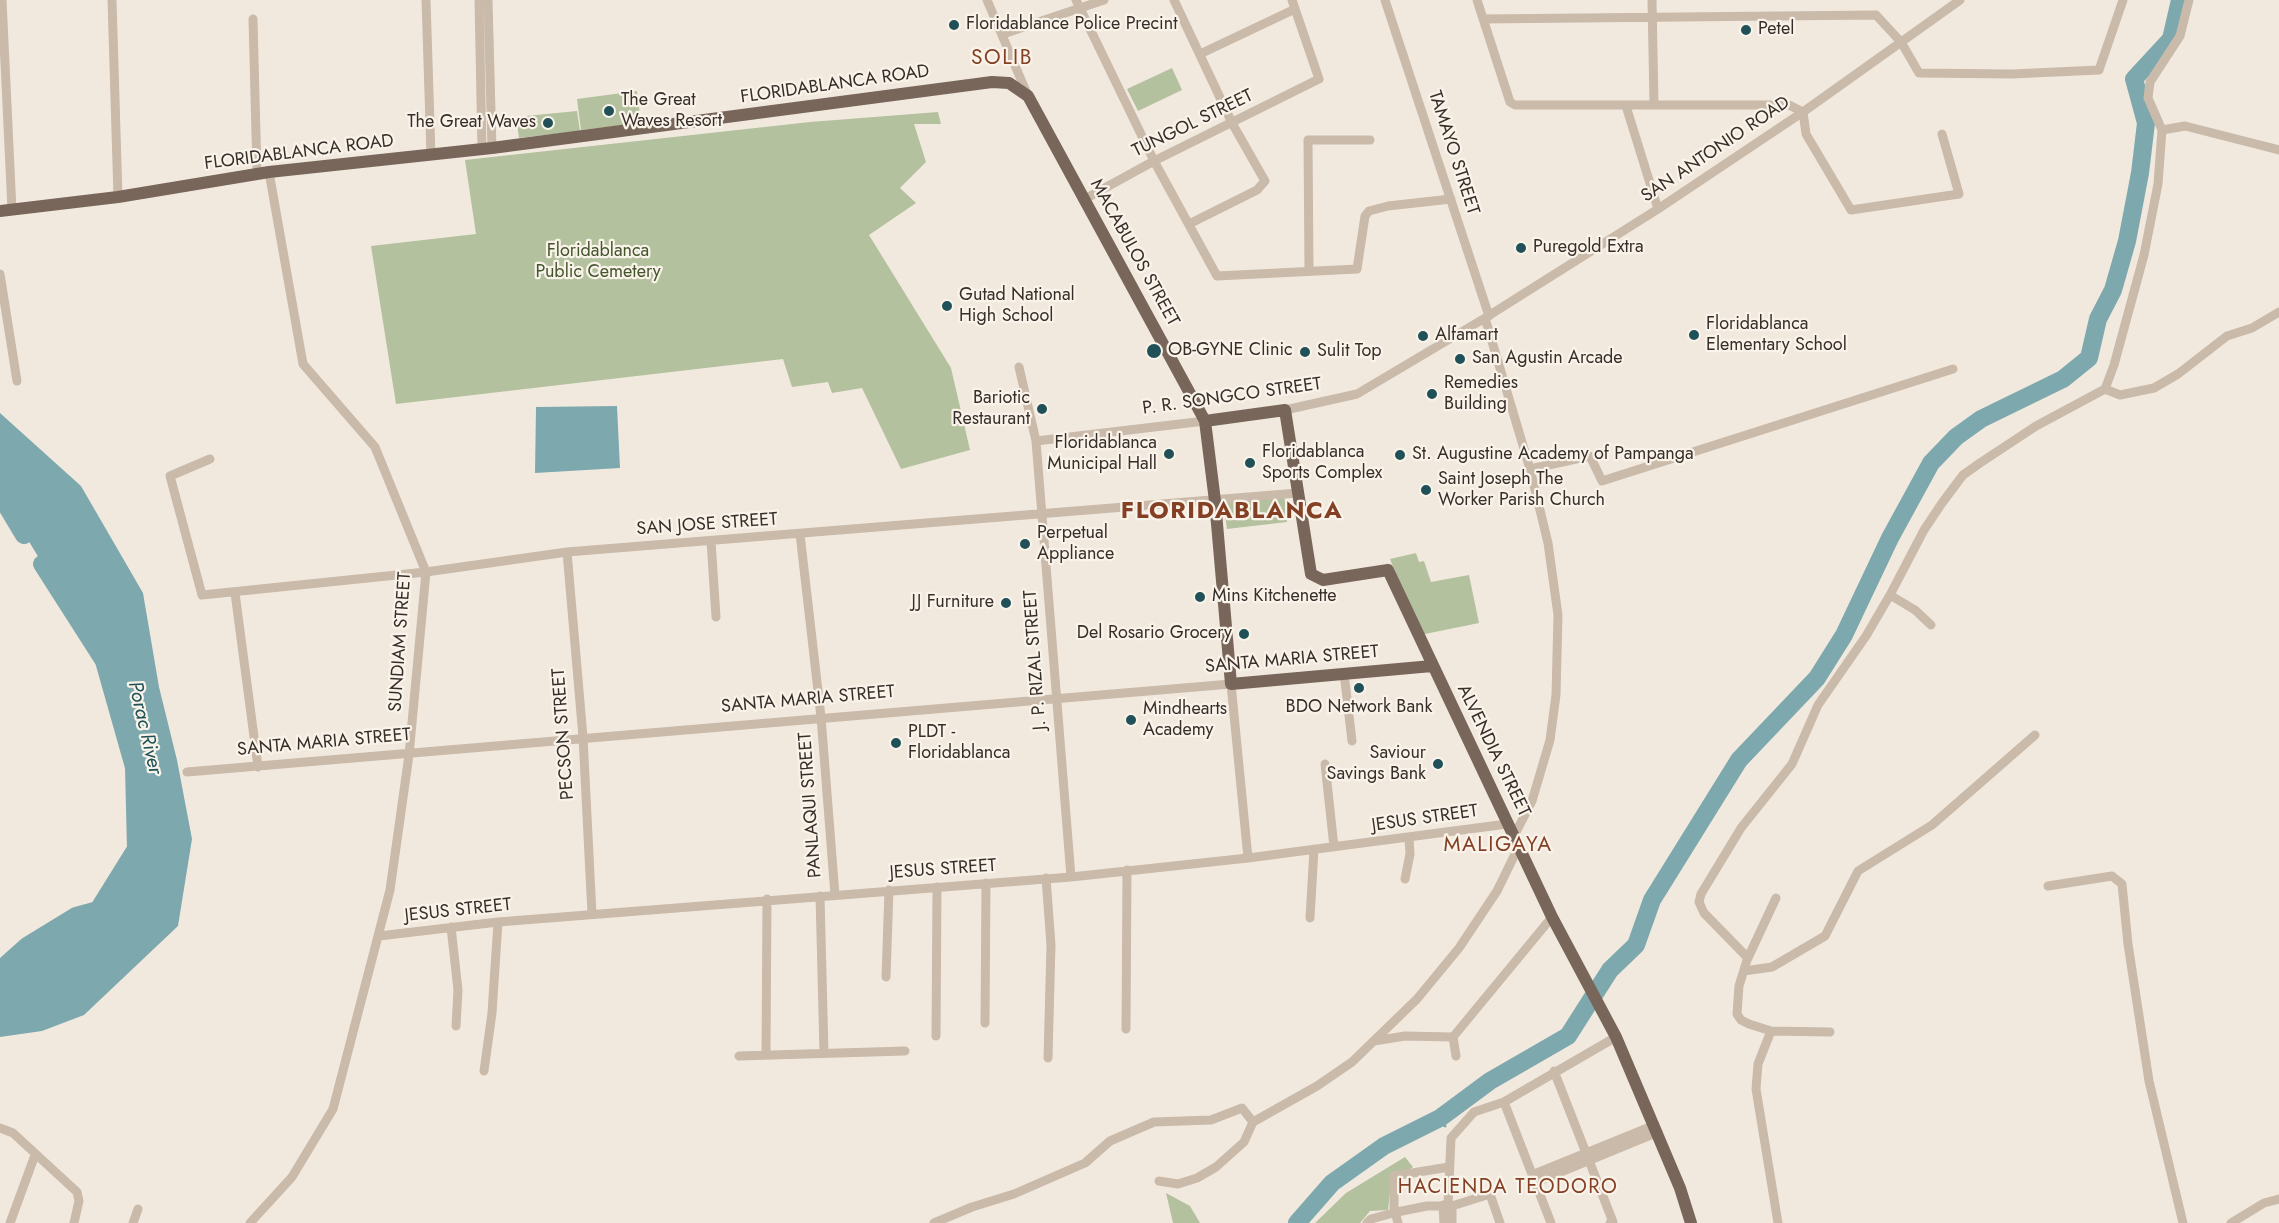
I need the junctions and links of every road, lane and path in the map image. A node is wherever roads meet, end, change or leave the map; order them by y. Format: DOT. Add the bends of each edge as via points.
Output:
graph roads {
  1 [pos="2,0"];
  2 [pos="112,0"];
  3 [pos="426,0"];
  4 [pos="479,0"];
  5 [pos="488,0"];
  6 [pos="987,0"];
  7 [pos="1104,0"];
  8 [pos="1174,0"];
  9 [pos="1385,0"];
  10 [pos="1477,0"];
  11 [pos="1652,0"];
  12 [pos="1960,0"];
  13 [pos="2123,0"];
  14 [pos="2189,0"];
  15 [pos="1078,4"];
  16 [pos="1294,4"];
  17 [pos="1652,18"];
  18 [pos="253,19"];
  19 [pos="1483,19"];
  20 [pos="1003,34"];
  21 [pos="1901,42"];
  22 [pos="1200,54"];
  23 [pos="1028,96"];
  24 [pos="1653,104"];
  25 [pos="1626,106"];
  26 [pos="1803,112"];
  27 [pos="1232,123"];
  28 [pos="2162,130"];
  29 [pos="1942,134"];
  30 [pos="1370,140"];
  31 [pos="487,148"];
  32 [pos="2279,150"];
  33 [pos="431,154"];
  34 [pos="1154,161"];
  35 [pos="263,172"];
  36 [pos="118,197"];
  37 [pos="1451,199"];
  38 [pos="1083,200"];
  39 [pos="1658,209"];
  40 [pos="6,210"];
  41 [pos="1189,224"];
  42 [pos="1309,270"];
  43 [pos="0,274"];
  44 [pos="2279,312"];
  45 [pos="1487,317"];
  46 [pos="1019,367"];
  47 [pos="1953,369"];
  48 [pos="17,381"];
  49 [pos="2105,389"];
  50 [pos="1285,410"];
  51 [pos="1205,421"];
  52 [pos="1036,441"];
  53 [pos="210,459"];
  54 [pos="1530,469"];
  55 [pos="1298,493"];
  56 [pos="1215,501"];
  57 [pos="1042,516"];
  58 [pos="800,534"];
  59 [pos="711,541"];
  60 [pos="567,552"];
  61 [pos="426,572"];
  62 [pos="235,593"];
  63 [pos="1890,595"];
  64 [pos="716,617"];
  65 [pos="1931,625"];
  66 [pos="1432,666"];
  67 [pos="1344,673"];
  68 [pos="1231,684"];
  69 [pos="1055,698"];
  70 [pos="821,717"];
  71 [pos="2035,735"];
  72 [pos="583,737"];
  73 [pos="1352,741"];
  74 [pos="409,755"];
  75 [pos="1325,764"];
  76 [pos="258,767"];
  77 [pos="187,772"];
  78 [pos="1507,824"];
  79 [pos="1409,838"];
  80 [pos="1518,845"];
  81 [pos="1334,847"];
  82 [pos="1314,849"];
  83 [pos="1248,858"];
  84 [pos="1127,870"];
  85 [pos="1071,877"];
  86 [pos="1046,878"];
  87 [pos="1405,879"];
  88 [pos="986,883"];
  89 [pos="2048,886"];
  90 [pos="937,887"];
  91 [pos="889,890"];
  92 [pos="835,895"];
  93 [pos="820,896"];
  94 [pos="1776,898"];
  95 [pos="767,899"];
  96 [pos="592,914"];
  97 [pos="1552,917"];
  98 [pos="1310,918"];
  99 [pos="498,922"];
  100 [pos="451,927"];
  101 [pos="379,936"];
  102 [pos="1748,958"];
  103 [pos="1744,971"];
  104 [pos="886,977"];
  105 [pos="985,1023"];
  106 [pos="456,1026"];
  107 [pos="1126,1029"];
  108 [pos="1771,1031"];
  109 [pos="1613,1032"];
  110 [pos="1830,1032"];
  111 [pos="936,1036"];
  112 [pos="1453,1037"];
  113 [pos="1374,1041"];
  114 [pos="904,1051"];
  115 [pos="824,1053"];
  116 [pos="766,1054"];
  117 [pos="739,1056"];
  118 [pos="1456,1056"];
  119 [pos="1048,1058"];
  120 [pos="484,1071"];
  121 [pos="1554,1071"];
  122 [pos="1504,1101"];
  123 [pos="1253,1122"];
  124 [pos="0,1128"];
  125 [pos="1656,1129"];
  126 [pos="35,1155"];
  127 [pos="1588,1156"];
  128 [pos="1449,1167"];
  129 [pos="1533,1179"];
  130 [pos="1159,1181"];
  131 [pos="2279,1198"];
  132 [pos="1448,1205"];
  133 [pos="138,1209"];
  134 [pos="1397,1212"];
  135 [pos="10,1223"];
  136 [pos="74,1223"];
  137 [pos="133,1223"];
  138 [pos="250,1223"];
  139 [pos="934,1223"];
  140 [pos="1367,1223"];
  141 [pos="1398,1223"];
  142 [pos="1444,1223"];
  143 [pos="1452,1223"];
  144 [pos="1500,1223"];
  145 [pos="1551,1223"];
  146 [pos="1610,1223"];
  147 [pos="1690,1223"];
  148 [pos="1778,1223"];
  149 [pos="2183,1223"];
  150 [pos="2231,1223"];
  1 -- 40 [label="street"];
  2 -- 36 [label="street"];
  3 -- 33 [label="street"];
  4 -- 31 [label="street"];
  5 -- 31 [label="street"];
  6 -- 20 [label="street"];
  7 -- 15 [label="street"];
  8 -- 22 [label="street"];
  9 -- 37 [label="street, TAMAYO STREET"];
  10 -- 19 [label="street"];
  11 -- 17 [label="street"];
  12 -- 21 [label="street, SAN ANTONIO ROAD"];
  13 -- 21 [label="street" via="2099,70 1919,73"];
  14 -- 28 [label="street" via="2180,36 2150,82 2148,98"];
  15 -- 20 [label="street"];
  15 -- 34 [label="street"];
  16 -- 22 [label="street"];
  16 -- 27 [label="street, TUNGOL STREET" via="1319,79"];
  17 -- 19 [label="street"];
  17 -- 21 [label="street" via="1876,15"];
  17 -- 24 [label="street"];
  18 -- 35 [label="street, SUNDIAM STREET"];
  19 -- 25 [label="street" via="1510,102"];
  20 -- 23 [label="street"];
  21 -- 26 [label="street, SAN ANTONIO ROAD"];
  22 -- 27 [label="street"];
  23 -- 31 [label="main road, FLORIDABLANCA ROAD" via="1008,83 992,82"];
  23 -- 38 [label="main road, MACABULOS STREET"];
  24 -- 25 [label="street"];
  24 -- 26 [label="street" via="1789,105"];
  25 -- 39 [label="street"];
  26 -- 29 [label="street" via="1806,134 1851,210 1959,194"];
  26 -- 39 [label="street, SAN ANTONIO ROAD"];
  27 -- 34 [label="street, TUNGOL STREET"];
  27 -- 41 [label="street" via="1265,181 1257,190"];
  28 -- 32 [label="street" via="2184,126"];
  28 -- 49 [label="street" via="2158,184 2144,255"];
  30 -- 42 [label="street" via="1308,140"];
  31 -- 33 [label="main road, FLORIDABLANCA ROAD"];
  33 -- 35 [label="main road, FLORIDABLANCA ROAD"];
  34 -- 38 [label="street, TUNGOL STREET"];
  34 -- 41 [label="street"];
  35 -- 36 [label="main road, FLORIDABLANCA ROAD"];
  35 -- 61 [label="street, SUNDIAM STREET" via="303,364 375,447"];
  36 -- 40 [label="main road, FLORIDABLANCA ROAD"];
  37 -- 42 [label="street" via="1369,211 1357,269"];
  37 -- 45 [label="street, TAMAYO STREET"];
  38 -- 51 [label="main road, MACABULOS STREET"];
  39 -- 45 [label="street, SAN ANTONIO ROAD"];
  41 -- 42 [label="street" via="1217,276"];
  43 -- 48 [label="street"];
  44 -- 49 [label="street" via="2252,328 2227,336 2154,388 2120,395"];
  45 -- 50 [label="street, P. R. SONGCO STREET" via="1358,394"];
  45 -- 54 [label="street, TAMAYO STREET"];
  46 -- 52 [label="street, J. P. RIZAL STREET"];
  47 -- 54 [label="street" via="1602,481 1590,456"];
  49 -- 63 [label="street" via="2036,426 1963,475 1923,530"];
  50 -- 51 [label="main road, P. R. SONGCO STREET"];
  50 -- 55 [label="main road"];
  51 -- 52 [label="street, P. R. SONGCO STREET"];
  51 -- 56 [label="main road, MACABULOS STREET"];
  52 -- 57 [label="street, J. P. RIZAL STREET"];
  53 -- 62 [label="street, SAN JOSE STREET" via="170,476 202,595"];
  54 -- 80 [label="street, TAMAYO STREET" via="1556,586 1556,695 1550,740"];
  55 -- 56 [label="street, SAN JOSE STREET"];
  55 -- 66 [label="main road, ALVENDIA STREET" via="1309,570 1314,578 1388,570"];
  56 -- 57 [label="street, SAN JOSE STREET"];
  56 -- 68 [label="main road, MACABULOS STREET"];
  57 -- 58 [label="street, SAN JOSE STREET"];
  57 -- 69 [label="street, J. P. RIZAL STREET"];
  58 -- 59 [label="street, SAN JOSE STREET"];
  58 -- 70 [label="street, PANLAQUI STREET"];
  59 -- 60 [label="street, SAN JOSE STREET"];
  59 -- 64 [label="street"];
  60 -- 61 [label="street, SAN JOSE STREET"];
  60 -- 72 [label="street, PECSON STREET"];
  61 -- 62 [label="street, SAN JOSE STREET"];
  61 -- 74 [label="street, SUNDIAM STREET"];
  62 -- 76 [label="street"];
  63 -- 65 [label="street"];
  63 -- 102 [label="street" via="1818,705 1792,764 1741,828 1701,894 1699,902 1704,913"];
  66 -- 67 [label="main road, SANTA MARIA STREET"];
  66 -- 78 [label="main road, ALVENDIA STREET"];
  67 -- 68 [label="main road, SANTA MARIA STREET"];
  67 -- 73 [label="street"];
  68 -- 69 [label="street, SANTA MARIA STREET"];
  68 -- 83 [label="street, MACABULOS STREET"];
  69 -- 70 [label="street, SANTA MARIA STREET"];
  69 -- 85 [label="street, J. P. RIZAL STREET"];
  70 -- 72 [label="street, SANTA MARIA STREET"];
  70 -- 92 [label="street, PANLAQUI STREET"];
  71 -- 103 [label="street" via="1932,825 1858,871 1826,936 1772,967"];
  72 -- 74 [label="street, SANTA MARIA STREET"];
  72 -- 96 [label="street, PECSON STREET"];
  74 -- 76 [label="street, SANTA MARIA STREET"];
  74 -- 101 [label="street, SUNDIAM STREET" via="390,890"];
  75 -- 81 [label="street"];
  76 -- 77 [label="street, SANTA MARIA STREET"];
  78 -- 79 [label="street, JESUS STREET"];
  78 -- 80 [label="main road, ALVENDIA STREET"];
  79 -- 81 [label="street, JESUS STREET"];
  79 -- 87 [label="street"];
  80 -- 97 [label="main road, ALVENDIA STREET"];
  80 -- 113 [label="street, TAMAYO STREET" via="1497,891 1459,948 1417,999"];
  81 -- 82 [label="street, JESUS STREET"];
  82 -- 83 [label="street, JESUS STREET"];
  82 -- 98 [label="street"];
  83 -- 84 [label="street, JESUS STREET"];
  84 -- 85 [label="street, JESUS STREET"];
  84 -- 107 [label="street"];
  85 -- 86 [label="street, JESUS STREET"];
  86 -- 88 [label="street, JESUS STREET"];
  86 -- 119 [label="street" via="1051,945"];
  88 -- 90 [label="street, JESUS STREET"];
  88 -- 105 [label="street"];
  89 -- 149 [label="street" via="2112,876 2122,884 2127,944 2149,1082"];
  90 -- 91 [label="street, JESUS STREET"];
  90 -- 111 [label="street"];
  91 -- 92 [label="street, JESUS STREET"];
  91 -- 104 [label="street"];
  92 -- 93 [label="street, JESUS STREET"];
  93 -- 95 [label="street, JESUS STREET"];
  93 -- 115 [label="street"];
  94 -- 102 [label="street"];
  95 -- 96 [label="street, JESUS STREET"];
  95 -- 116 [label="street"];
  96 -- 99 [label="street, JESUS STREET"];
  97 -- 109 [label="main road, ALVENDIA STREET"];
  97 -- 112 [label="street"];
  99 -- 100 [label="street, JESUS STREET"];
  99 -- 120 [label="street"];
  100 -- 101 [label="street, JESUS STREET"];
  100 -- 106 [label="street" via="458,990"];
  101 -- 138 [label="street, SUNDIAM STREET" via="333,1109 291,1178"];
  102 -- 103 [label="street"];
  103 -- 108 [label="street" via="1737,1014 1741,1020"];
  108 -- 110 [label="street"];
  108 -- 148 [label="street" via="1758,1064 1756,1089"];
  109 -- 121 [label="street"];
  109 -- 125 [label="main road, ALVENDIA STREET"];
  112 -- 113 [label="street" via="1405,1036"];
  112 -- 118 [label="street"];
  113 -- 123 [label="street, TAMAYO STREET" via="1317,1086"];
  114 -- 115 [label="street"];
  115 -- 116 [label="street"];
  116 -- 117 [label="street"];
  121 -- 122 [label="street"];
  121 -- 127 [label="street"];
  122 -- 128 [label="street" via="1474,1112 1451,1138"];
  122 -- 129 [label="street"];
  123 -- 130 [label="street" via="1244,1142 1216,1167 1178,1184"];
  123 -- 139 [label="street" via="1242,1108 1211,1120 1154,1122 1110,1141 1085,1163"];
  124 -- 126 [label="street" via="14,1133"];
  125 -- 127 [label="street"];
  125 -- 147 [label="main road, ALVENDIA STREET"];
  126 -- 135 [label="street"];
  126 -- 136 [label="street" via="77,1192"];
  127 -- 129 [label="street"];
  127 -- 146 [label="street" via="1613,1222"];
  128 -- 132 [label="street"];
  128 -- 134 [label="street" via="1395,1176"];
  129 -- 145 [label="street"];
  131 -- 150 [label="street"];
  132 -- 134 [label="street"];
  132 -- 142 [label="street"];
  132 -- 143 [label="street"];
  132 -- 144 [label="street" via="1490,1194"];
  133 -- 137 [label="street"];
  134 -- 140 [label="street"];
  134 -- 141 [label="street"];
}
